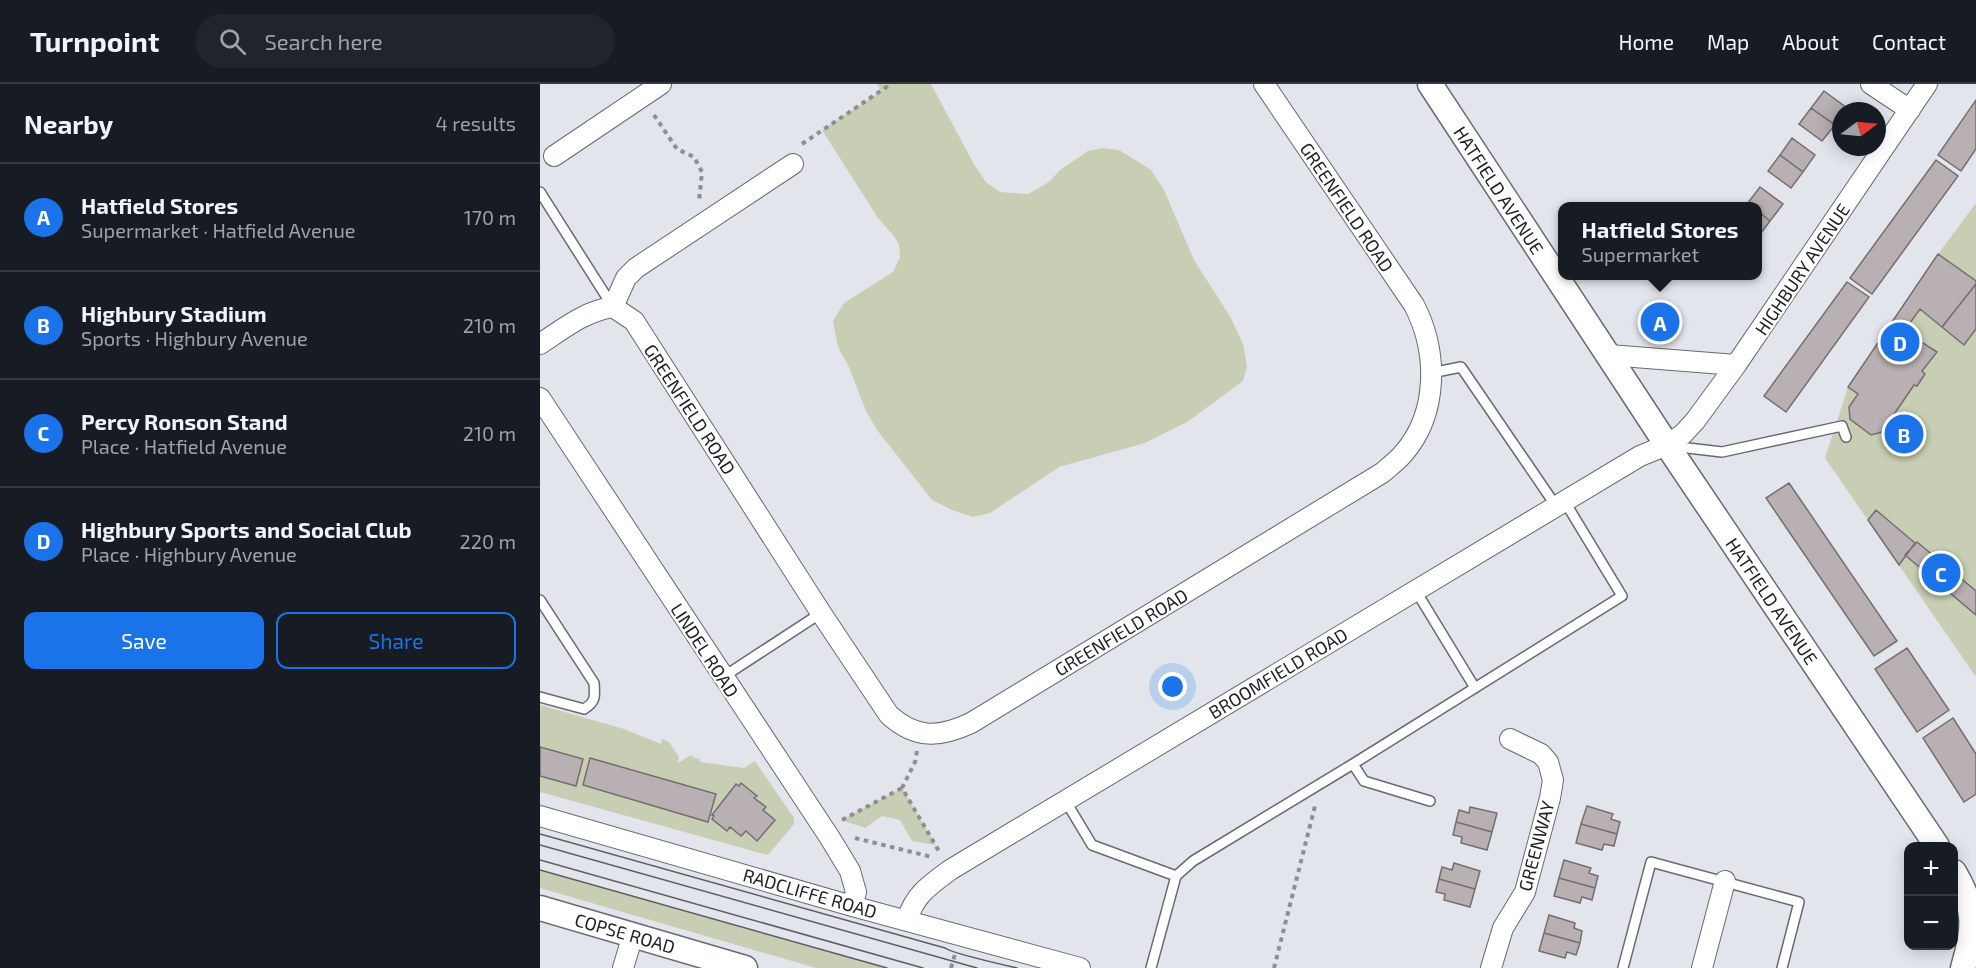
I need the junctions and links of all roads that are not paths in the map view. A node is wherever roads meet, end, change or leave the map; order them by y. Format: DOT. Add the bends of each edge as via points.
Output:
graph roads {
  1 [pos="1264,84"];
  2 [pos="1430,84"];
  3 [pos="1872,84"];
  4 [pos="1927,84"];
  5 [pos="652,88"];
  6 [pos="1910,110"];
  7 [pos="554,156"];
  8 [pos="792,164"];
  9 [pos="540,192"];
  10 [pos="1558,279"];
  11 [pos="1559,280"];
  12 [pos="613,307"];
  13 [pos="540,344"];
  14 [pos="1609,356"];
  15 [pos="1736,365"];
  16 [pos="1431,373"];
  17 [pos="540,398"];
  18 [pos="1846,437"];
  19 [pos="1667,446"];
  20 [pos="1560,504"];
  21 [pos="1416,591"];
  22 [pos="540,600"];
  23 [pos="821,613"];
  24 [pos="723,677"];
  25 [pos="1474,688"];
  26 [pos="540,697"];
  27 [pos="1510,739"];
  28 [pos="1353,764"];
  29 [pos="1065,800"];
  30 [pos="1430,801"];
  31 [pos="540,816"];
  32 [pos="1933,842"];
  33 [pos="1176,876"];
  34 [pos="1958,878"];
  35 [pos="1725,881"];
  36 [pos="1972,895"];
  37 [pos="852,906"];
  38 [pos="540,908"];
  39 [pos="908,920"];
  40 [pos="633,935"];
  41 [pos="1974,938"];
  42 [pos="623,968"];
  43 [pos="745,968"];
  44 [pos="1080,968"];
  45 [pos="1151,968"];
  46 [pos="1491,968"];
  47 [pos="1623,968"];
  48 [pos="1702,968"];
  49 [pos="1782,968"];
  50 [pos="1963,968"];
  1 -- 16 [label="street, GREENFIELD ROAD" via="1414,305 1424,324"];
  2 -- 10 [label="street, HATFIELD AVENUE"];
  3 -- 6 [label="street"];
  4 -- 6 [label="street, HIGHBURY AVENUE"];
  5 -- 7 [label="street"];
  6 -- 15 [label="street, HIGHBURY AVENUE"];
  8 -- 12 [label="street" via="636,268 626,278"];
  9 -- 12 [label="lane"];
  11 -- 14 [label="street, HATFIELD AVENUE"];
  12 -- 13 [label="street" via="583,316"];
  12 -- 23 [label="street, GREENFIELD ROAD" via="634,321"];
  14 -- 15 [label="street"];
  14 -- 19 [label="street, HATFIELD AVENUE"];
  15 -- 19 [label="street, HIGHBURY AVENUE" via="1695,421"];
  16 -- 20 [label="lane" via="1461,367"];
  16 -- 23 [label="street, GREENFIELD ROAD" via="1430,398 1415,438 1382,473 971,723 932,734 901,726 889,715"];
  17 -- 24 [label="street, LINDEL ROAD"];
  18 -- 19 [label="lane" via="1842,426 1722,452"];
  19 -- 20 [label="street, BROOMFIELD ROAD" via="1640,456"];
  19 -- 32 [label="street, HATFIELD AVENUE"];
  20 -- 21 [label="street, BROOMFIELD ROAD"];
  20 -- 25 [label="lane" via="1622,596"];
  21 -- 25 [label="lane"];
  21 -- 29 [label="street, BROOMFIELD ROAD"];
  22 -- 26 [label="lane" via="594,683 595,698 584,709"];
  23 -- 24 [label="lane"];
  24 -- 37 [label="street, LINDEL ROAD" via="850,871 856,892"];
  25 -- 28 [label="lane"];
  27 -- 46 [label="street, GREENWAY" via="1541,754 1548,762 1552,780 1525,892 1503,928"];
  28 -- 30 [label="lane" via="1364,781"];
  28 -- 33 [label="lane" via="1193,861"];
  29 -- 33 [label="lane" via="1092,845"];
  29 -- 39 [label="street, BROOMFIELD ROAD" via="948,865 911,906"];
  31 -- 37 [label="street, RADCLIFFE ROAD"];
  33 -- 45 [label="lane"];
  34 -- 36 [label="street"];
  35 -- 47 [label="lane" via="1651,862"];
  35 -- 48 [label="street"];
  35 -- 49 [label="lane" via="1799,903"];
  36 -- 41 [label="street"];
  37 -- 39 [label="street, RADCLIFFE ROAD"];
  38 -- 40 [label="street, COPSE ROAD"];
  39 -- 44 [label="street, RADCLIFFE ROAD"];
  40 -- 42 [label="street"];
  40 -- 43 [label="street, COPSE ROAD"];
  41 -- 50 [label="street"];
}
